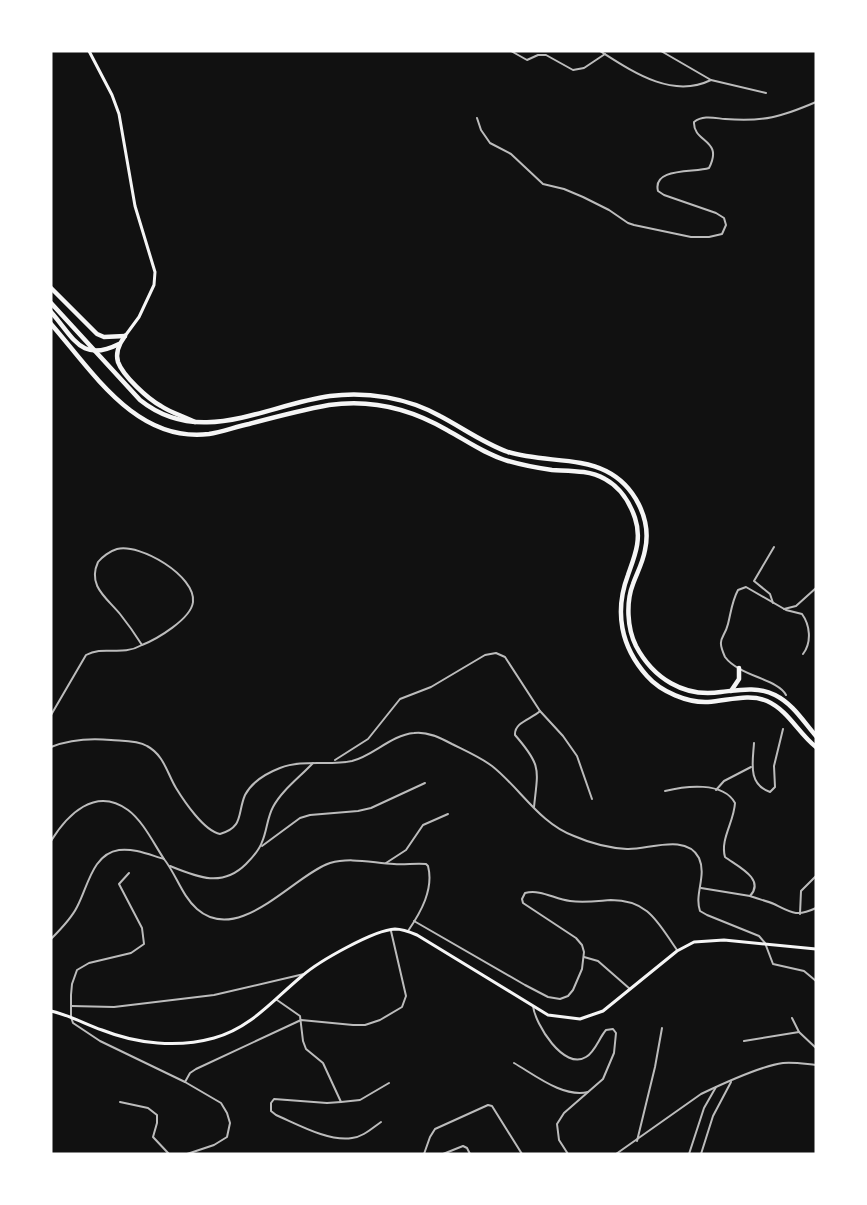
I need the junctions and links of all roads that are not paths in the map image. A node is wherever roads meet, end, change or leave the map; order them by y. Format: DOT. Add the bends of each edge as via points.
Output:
graph roads {
  1 [pos="89,51"];
  2 [pos="512,51"];
  3 [pos="600,51"];
  4 [pos="661,51"];
  5 [pos="605,54"];
  6 [pos="711,80"];
  7 [pos="766,93"];
  8 [pos="816,102"];
  9 [pos="477,118"];
  10 [pos="51,288"];
  11 [pos="51,303"];
  12 [pos="51,312"];
  13 [pos="51,324"];
  14 [pos="125,336"];
  15 [pos="119,344"];
  16 [pos="198,423"];
  17 [pos="774,547"];
  18 [pos="816,588"];
  19 [pos="773,603"];
  20 [pos="783,609"];
  21 [pos="142,645"];
  22 [pos="803,654"];
  23 [pos="739,668"];
  24 [pos="731,691"];
  25 [pos="786,695"];
  26 [pos="540,711"];
  27 [pos="51,715"];
  28 [pos="783,729"];
  29 [pos="816,736"];
  30 [pos="754,743"];
  31 [pos="51,747"];
  32 [pos="816,747"];
  33 [pos="332,762"];
  34 [pos="313,764"];
  35 [pos="751,767"];
  36 [pos="424,783"];
  37 [pos="716,790"];
  38 [pos="665,791"];
  39 [pos="592,799"];
  40 [pos="534,808"];
  41 [pos="448,814"];
  42 [pos="51,841"];
  43 [pos="259,848"];
  44 [pos="164,859"];
  45 [pos="386,864"];
  46 [pos="170,866"];
  47 [pos="129,873"];
  48 [pos="816,876"];
  49 [pos="701,888"];
  50 [pos="750,897"];
  51 [pos="816,908"];
  52 [pos="800,914"];
  53 [pos="414,921"];
  54 [pos="391,930"];
  55 [pos="408,931"];
  56 [pos="51,939"];
  57 [pos="765,943"];
  58 [pos="816,949"];
  59 [pos="677,951"];
  60 [pos="584,957"];
  61 [pos="304,974"];
  62 [pos="816,981"];
  63 [pos="630,990"];
  64 [pos="277,1000"];
  65 [pos="71,1006"];
  66 [pos="533,1006"];
  67 [pos="51,1011"];
  68 [pos="71,1017"];
  69 [pos="792,1018"];
  70 [pos="301,1020"];
  71 [pos="662,1028"];
  72 [pos="799,1032"];
  73 [pos="744,1041"];
  74 [pos="816,1048"];
  75 [pos="514,1063"];
  76 [pos="816,1065"];
  77 [pos="732,1081"];
  78 [pos="185,1082"];
  79 [pos="389,1083"];
  80 [pos="716,1087"];
  81 [pos="591,1092"];
  82 [pos="120,1102"];
  83 [pos="341,1102"];
  84 [pos="381,1122"];
  85 [pos="637,1141"];
  86 [pos="169,1154"];
  87 [pos="187,1154"];
  88 [pos="424,1154"];
  89 [pos="443,1154"];
  90 [pos="470,1154"];
  91 [pos="522,1154"];
  92 [pos="568,1154"];
  93 [pos="616,1154"];
  94 [pos="689,1154"];
  95 [pos="701,1154"];
  1 -- 14 [label="main road" via="119,114 135,206 155,272 154,285 139,317"];
  2 -- 5 [label="street" via="526,60 546,55 573,70 584,68"];
  3 -- 5 [label="street"];
  4 -- 6 [label="street"];
  5 -- 6 [label="street" via="669,86 701,85"];
  6 -- 7 [label="street"];
  8 -- 9 [label="street" via="764,120 704,118 693,122 694,129 713,150 709,168 667,174 657,186 664,195 724,218 722,234 703,237 628,224 583,197 543,184 510,154 490,142"];
  10 -- 14 [label="highway" via="97,334"];
  11 -- 16 [label="highway" via="140,400 163,415"];
  12 -- 15 [label="highway" via="87,350 101,352"];
  13 -- 32 [label="highway" via="122,404 143,421 168,431 207,434 329,405 380,405 429,420 478,449 508,461 585,472 605,479 627,501 638,526 638,549 622,593 620,612 622,632 636,663 649,679 684,698 706,702 750,697 768,701 784,711"];
  14 -- 15 [label="highway"];
  15 -- 16 [label="highway" via="119,365 135,385 160,406"];
  16 -- 24 [label="highway" via="238,418 324,397 379,396 429,410 509,452 586,463 604,470 635,496 645,521 646,548 629,603 630,629 642,656 655,672 677,687 704,693"];
  17 -- 19 [label="street" via="754,581 770,594"];
  18 -- 20 [label="street" via="796,606"];
  19 -- 20 [label="street"];
  19 -- 23 [label="street" via="746,587 736,592 721,644 727,660"];
  20 -- 22 [label="street" via="806,619 810,641"];
  21 -- 21 [label="street" via="97,587 98,562 117,549 137,550 163,562 193,594 187,615"];
  21 -- 27 [label="street" via="130,651 96,651 86,655"];
  23 -- 24 [label="highway" via="739,679"];
  23 -- 25 [label="street" via="778,686"];
  24 -- 29 [label="highway" via="755,689 774,694 790,704"];
  26 -- 33 [label="street" via="505,657 492,653 431,687 400,699 368,739"];
  26 -- 39 [label="street" via="577,756"];
  26 -- 40 [label="street" via="515,730 537,766"];
  28 -- 35 [label="street" via="774,766 774,790 764,790"];
  30 -- 35 [label="street"];
  31 -- 34 [label="street" via="88,738 147,746 161,759 187,804 208,828 220,834 236,826 246,794 260,779 286,766"];
  33 -- 34 [label="street"];
  33 -- 40 [label="street" via="353,761 411,733 428,734 492,767"];
  34 -- 43 [label="street" via="276,801"];
  35 -- 37 [label="street"];
  36 -- 43 [label="street" via="371,808 300,818"];
  37 -- 38 [label="street" via="694,787"];
  37 -- 50 [label="street" via="730,796 735,804 723,849 725,857 753,879 755,887"];
  40 -- 49 [label="street" via="565,832 609,846 689,847 701,864"];
  41 -- 45 [label="street" via="423,825 406,850"];
  42 -- 44 [label="street" via="75,810 93,803 113,803 129,811"];
  43 -- 46 [label="street" via="241,868 225,878 195,876"];
  44 -- 46 [label="street"];
  44 -- 56 [label="street" via="126,850 102,858 76,908"];
  45 -- 46 [label="street" via="350,860 330,863 261,908 230,918 210,916 195,908"];
  45 -- 53 [label="street" via="428,866 429,890"];
  47 -- 65 [label="street" via="119,884 142,928 144,944 131,953 89,963 77,970"];
  48 -- 52 [label="street" via="801,891"];
  49 -- 50 [label="street"];
  49 -- 57 [label="street" via="698,903 703,913 753,932"];
  50 -- 52 [label="street"];
  51 -- 52 [label="street"];
  53 -- 55 [label="street"];
  53 -- 60 [label="street" via="554,998 564,998 573,990"];
  54 -- 55 [label="main road"];
  54 -- 61 [label="main road" via="361,941"];
  54 -- 70 [label="street" via="406,996 402,1007 365,1025"];
  55 -- 66 [label="main road"];
  57 -- 58 [label="main road"];
  57 -- 59 [label="main road" via="702,941"];
  57 -- 62 [label="street" via="774,965 804,971"];
  59 -- 60 [label="street" via="651,914 636,903 573,902 542,892 525,893 523,903 578,939"];
  59 -- 63 [label="main road"];
  60 -- 63 [label="street" via="598,961"];
  61 -- 64 [label="main road"];
  61 -- 65 [label="street" via="214,995 114,1007"];
  63 -- 66 [label="main road" via="603,1011 580,1019 556,1017"];
  64 -- 68 [label="main road" via="227,1033 184,1042 133,1040"];
  64 -- 70 [label="street" via="295,1011"];
  65 -- 68 [label="street"];
  66 -- 81 [label="street" via="546,1036 569,1058 587,1057 606,1030 615,1030 617,1037 608,1071"];
  67 -- 68 [label="main road"];
  68 -- 78 [label="street" via="75,1026 100,1041"];
  69 -- 72 [label="street"];
  70 -- 78 [label="street" via="196,1069"];
  70 -- 83 [label="street" via="306,1049 323,1063"];
  71 -- 85 [label="street"];
  72 -- 73 [label="street"];
  72 -- 74 [label="street"];
  75 -- 81 [label="street" via="564,1090"];
  76 -- 77 [label="street" via="783,1063"];
  77 -- 80 [label="street"];
  77 -- 95 [label="street" via="713,1116"];
  78 -- 87 [label="street" via="221,1103 230,1127 221,1142"];
  79 -- 83 [label="street" via="360,1100"];
  80 -- 85 [label="street"];
  80 -- 94 [label="street" via="704,1108"];
  81 -- 92 [label="street" via="564,1113 557,1124 559,1140"];
  82 -- 86 [label="street" via="148,1108 157,1115 153,1137"];
  83 -- 84 [label="street" via="274,1099 270,1106 276,1115 336,1137 353,1138"];
  85 -- 93 [label="street"];
  88 -- 91 [label="street" via="435,1129 488,1105 498,1113"];
  89 -- 90 [label="street" via="463,1146"];
}
